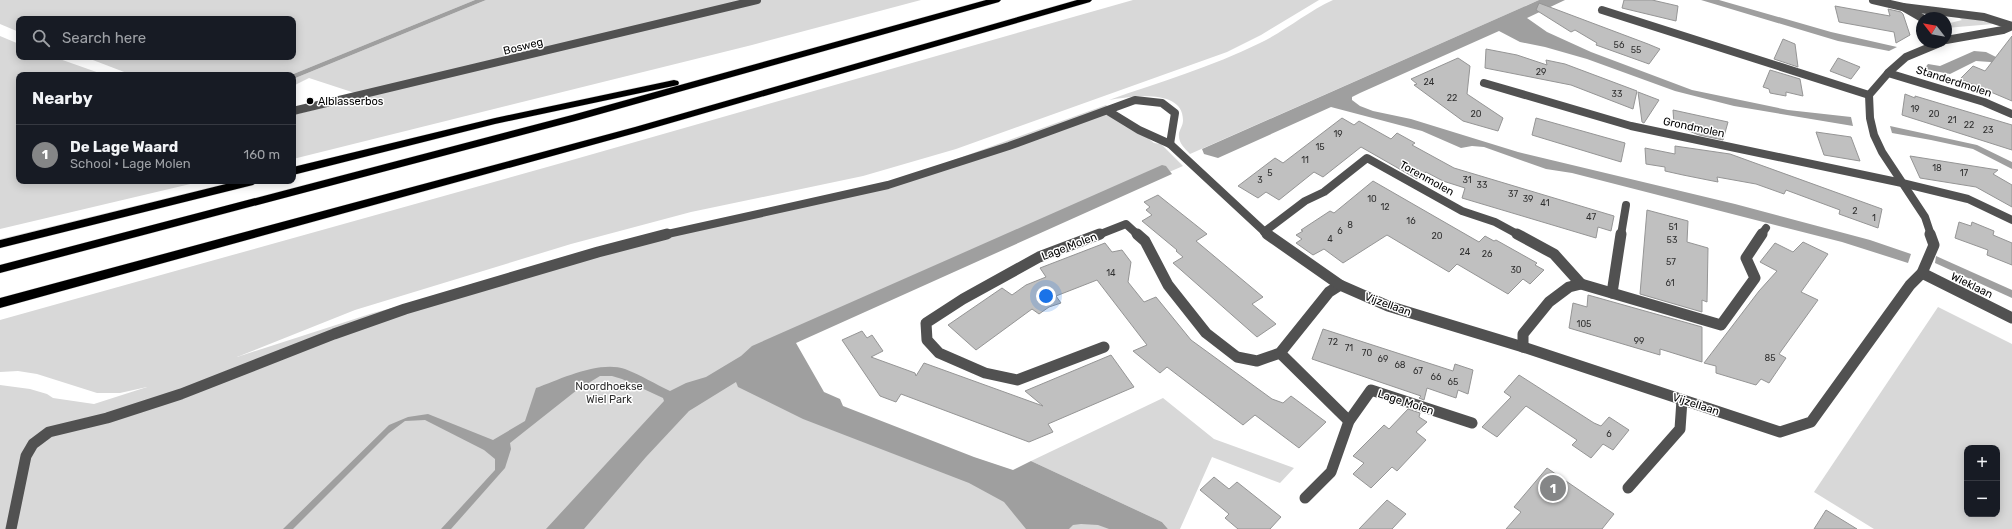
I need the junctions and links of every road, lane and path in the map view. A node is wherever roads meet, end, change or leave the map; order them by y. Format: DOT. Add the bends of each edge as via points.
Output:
graph roads {
  1 [pos="757,0"];
  2 [pos="996,0"];
  3 [pos="1087,0"];
  4 [pos="1873,0"];
  5 [pos="1903,7"];
  6 [pos="1602,10"];
  7 [pos="1916,15"];
  8 [pos="2012,26"];
  9 [pos="1952,39"];
  10 [pos="1927,48"];
  11 [pos="798,57"];
  12 [pos="1888,73"];
  13 [pos="1484,83"];
  14 [pos="1869,95"];
  15 [pos="296,110"];
  16 [pos="1108,111"];
  17 [pos="2012,114"];
  18 [pos="1170,144"];
  19 [pos="296,170"];
  20 [pos="1902,183"];
  21 [pos="241,184"];
  22 [pos="1626,205"];
  23 [pos="2012,220"];
  24 [pos="1766,228"];
  25 [pos="1264,232"];
  26 [pos="0,244"];
  27 [pos="0,269"];
  28 [pos="1922,273"];
  29 [pos="1581,284"];
  30 [pos="1340,285"];
  31 [pos="1612,293"];
  32 [pos="0,303"];
  33 [pos="2012,318"];
  34 [pos="1104,347"];
  35 [pos="1523,347"];
  36 [pos="1280,353"];
  37 [pos="1682,400"];
  38 [pos="1349,420"];
  39 [pos="1472,423"];
  40 [pos="1628,488"];
  41 [pos="1305,498"];
  42 [pos="11,529"];
  1 -- 15 [label="street, Bosweg"];
  2 -- 11 [label="highway"];
  3 -- 32 [label="highway" via="639,129"];
  4 -- 5 [label="street"];
  5 -- 7 [label="street"];
  5 -- 8 [label="street" via="1984,17"];
  6 -- 14 [label="street"];
  8 -- 9 [label="street" via="2003,30"];
  10 -- 12 [label="street" via="1912,54"];
  11 -- 19 [label="highway" via="495,121"];
  11 -- 27 [label="highway"];
  12 -- 14 [label="street"];
  12 -- 17 [label="street, Standerdmolen" via="1984,102"];
  13 -- 20 [label="street, Grondmolen" via="1631,126"];
  14 -- 20 [label="street, Vijzellaan" via="1874,135"];
  16 -- 18 [label="street, Vijzellaan" via="1139,130"];
  16 -- 18 [label="street" via="1135,100 1152,100 1170,107 1174,113"];
  16 -- 42 [label="street" via="888,185 685,229 405,309 181,394 107,418 48,432 33,444 26,456"];
  18 -- 25 [label="street, Vijzellaan"];
  20 -- 23 [label="street" via="1968,199"];
  20 -- 28 [label="street, Vijzellaan" via="1925,217 1934,245"];
  21 -- 26 [label="highway"];
  22 -- 31 [label="street"];
  24 -- 31 [label="street" via="1746,258 1756,278 1721,325"];
  25 -- 29 [label="street, Torenmolen" via="1305,201 1324,192 1367,158 1462,211 1495,222 1554,254"];
  25 -- 30 [label="street, Vijzellaan"];
  28 -- 33 [label="street, Wieklaan"];
  28 -- 37 [label="street, Vijzellaan" via="1910,285 1811,422 1780,432"];
  29 -- 31 [label="street"];
  29 -- 35 [label="street" via="1569,287 1549,302 1523,334"];
  30 -- 35 [label="street, Vijzellaan" via="1388,306"];
  30 -- 36 [label="street" via="1329,292"];
  34 -- 36 [label="street, Lage Molen" via="1017,380 985,374 939,353 927,340 926,323 963,299 1039,257 1126,224 1145,241 1168,285 1206,333 1237,357 1257,361"];
  35 -- 37 [label="street, Vijzellaan"];
  36 -- 38 [label="street"];
  37 -- 40 [label="street" via="1680,429"];
  38 -- 39 [label="street, Lage Molen" via="1371,390"];
  38 -- 41 [label="street, Lage Molen" via="1331,472"];
}
